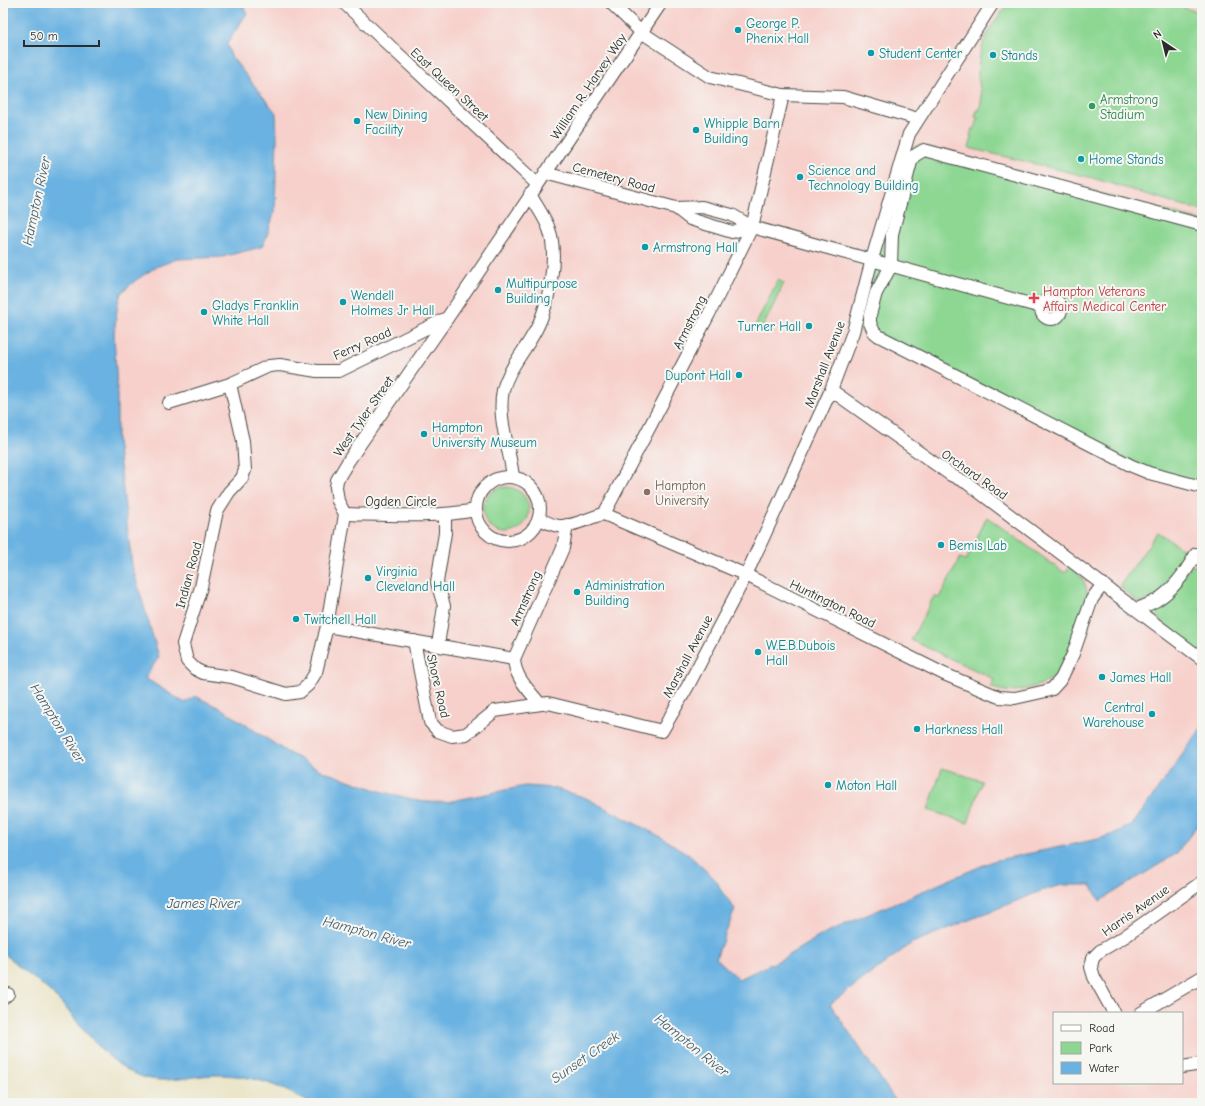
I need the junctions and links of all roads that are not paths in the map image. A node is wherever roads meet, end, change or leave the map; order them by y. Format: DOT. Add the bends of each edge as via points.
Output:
graph roads {
  1 [pos="344,3"];
  2 [pos="611,3"];
  3 [pos="660,3"];
  4 [pos="994,3"];
  5 [pos="641,32"];
  6 [pos="783,95"];
  7 [pos="918,119"];
  8 [pos="545,173"];
  9 [pos="537,184"];
  10 [pos="530,194"];
  11 [pos="676,208"];
  12 [pos="1202,225"];
  13 [pos="752,227"];
  14 [pos="872,260"];
  15 [pos="891,266"];
  16 [pos="1041,307"];
  17 [pos="448,317"];
  18 [pos="230,384"];
  19 [pos="831,390"];
  20 [pos="169,403"];
  21 [pos="513,477"];
  22 [pos="1202,487"];
  23 [pos="476,510"];
  24 [pos="345,514"];
  25 [pos="604,514"];
  26 [pos="445,515"];
  27 [pos="538,519"];
  28 [pos="566,525"];
  29 [pos="1196,554"];
  30 [pos="746,575"];
  31 [pos="1103,584"];
  32 [pos="1137,609"];
  33 [pos="327,626"];
  34 [pos="414,641"];
  35 [pos="438,645"];
  36 [pos="514,659"];
  37 [pos="1202,659"];
  38 [pos="540,704"];
  39 [pos="662,731"];
  40 [pos="1202,882"];
  41 [pos="1202,977"];
  42 [pos="1113,1012"];
  43 [pos="1143,1012"];
  44 [pos="1202,1064"];
  45 [pos="1183,1067"];
  1 -- 9 [label="street, East Queen Street"];
  2 -- 5 [label="street"];
  3 -- 5 [label="street, William R. Harvey Way"];
  4 -- 7 [label="street, Marshall Avenue"];
  5 -- 6 [label="street" via="710,77"];
  5 -- 8 [label="street, William R. Harvey Way"];
  6 -- 7 [label="street" via="843,97"];
  6 -- 13 [label="street, Armstrong"];
  7 -- 14 [label="street, Marshall Avenue" via="909,134"];
  8 -- 9 [label="street, William R. Harvey Way"];
  8 -- 11 [label="street, Cemetery Road"];
  9 -- 10 [label="street, West Tyler Street"];
  10 -- 17 [label="street, West Tyler Street"];
  10 -- 21 [label="street" via="550,230 551,282 539,323 511,369 503,389 503,425"];
  11 -- 13 [label="street, Cemetery Road" via="702,207 732,215"];
  11 -- 13 [label="street, Cemetery Road" via="690,219 732,232"];
  12 -- 15 [label="street" via="924,150 914,156 911,162 892,234"];
  13 -- 14 [label="street, Cemetery Road"];
  13 -- 25 [label="street, Armstrong"];
  14 -- 15 [label="street, Cemetery Road"];
  14 -- 19 [label="street, Marshall Avenue" via="853,332"];
  15 -- 16 [label="street, Cemetery Road"];
  15 -- 22 [label="street" via="876,293 870,315 870,323 879,336 1132,466"];
  17 -- 18 [label="street, Ferry Road" via="339,371 317,371 274,365"];
  17 -- 24 [label="street, West Tyler Street" via="337,480 336,494"];
  18 -- 20 [label="street, Ferry Road"];
  18 -- 33 [label="street, Indian Road" via="243,441 245,470 242,478 217,511 201,587 183,644 184,653 191,667 203,673 232,677 279,694 290,694 300,692 316,672"];
  19 -- 30 [label="street, Marshall Avenue"];
  19 -- 31 [label="street, Orchard Road" via="951,475 967,483"];
  21 -- 23 [label="street" via="491,482 483,489"];
  21 -- 27 [label="street" via="529,485 535,492 540,505"];
  23 -- 26 [label="street"];
  23 -- 27 [label="street" via="478,521 484,531 493,538 503,541 514,541 525,536 533,529"];
  24 -- 26 [label="street, Ogden Circle"];
  24 -- 33 [label="street"];
  25 -- 28 [label="street"];
  25 -- 30 [label="street, Huntington Road"];
  26 -- 35 [label="street, Ogden Circle" via="445,533 437,582 444,606"];
  27 -- 28 [label="street" via="560,526"];
  28 -- 36 [label="street, Armstrong" via="563,548"];
  29 -- 32 [label="street" via="1170,589 1157,600"];
  30 -- 31 [label="street, Huntington Road" via="944,674 999,697 1015,698 1052,689 1061,679 1073,654 1092,599"];
  30 -- 39 [label="street, Marshall Avenue"];
  31 -- 32 [label="street, Orchard Road"];
  32 -- 37 [label="street, Orchard Road"];
  33 -- 34 [label="street, Shore Road"];
  34 -- 35 [label="street"];
  34 -- 38 [label="street, Shore Road" via="430,722 438,731 452,736 466,734 495,711"];
  35 -- 36 [label="street"];
  36 -- 38 [label="street" via="514,669 519,679"];
  38 -- 39 [label="street, Shore Road" via="548,703"];
  40 -- 42 [label="street, Harris Avenue" via="1093,958 1091,967 1097,984"];
  41 -- 43 [label="street"];
  44 -- 45 [label="street"];
}
